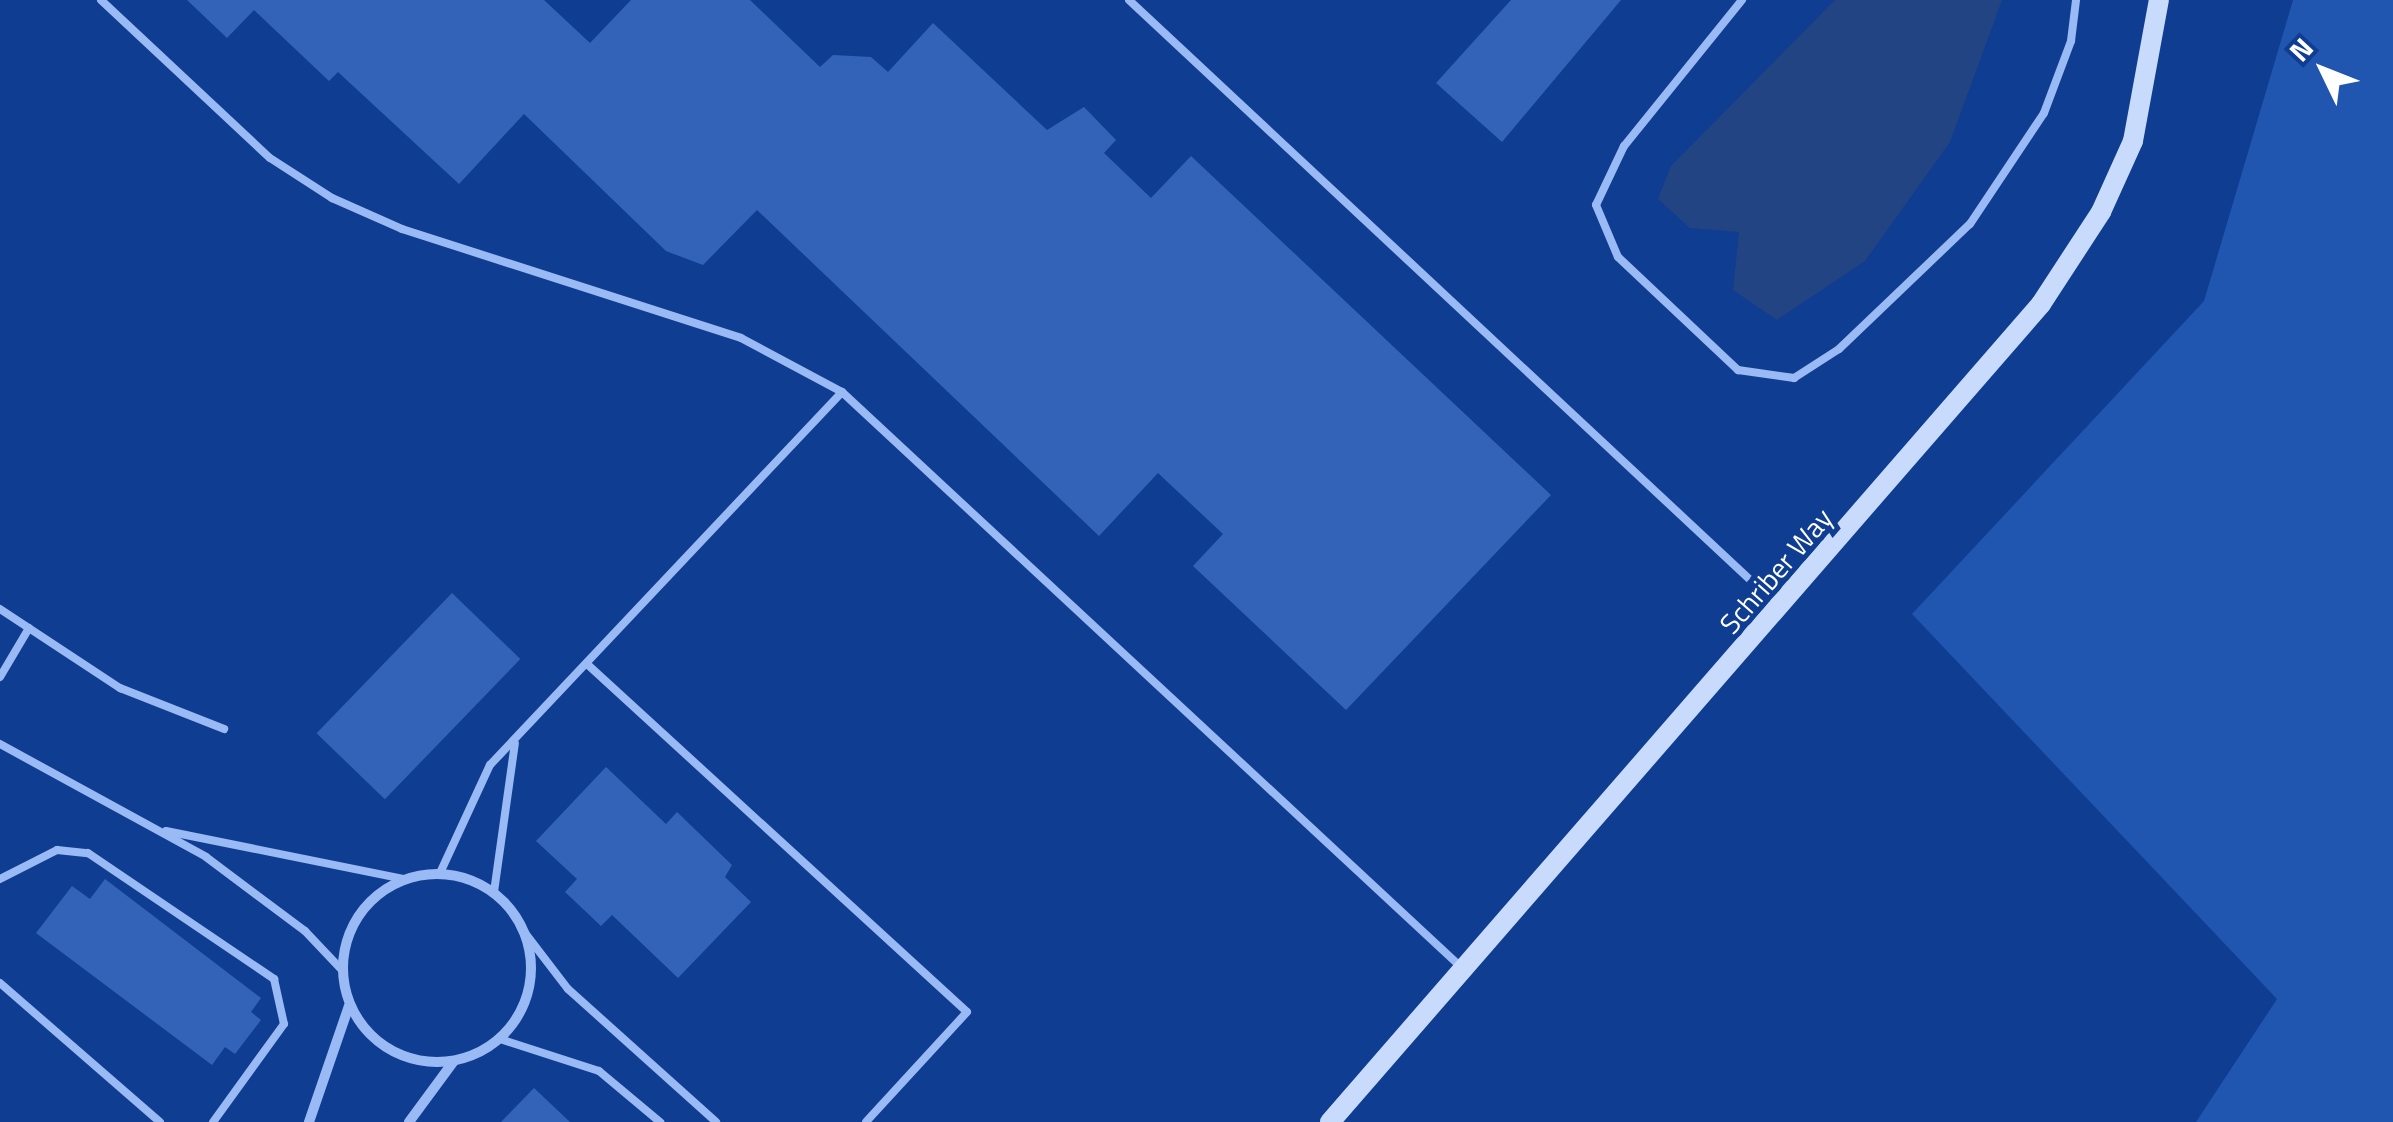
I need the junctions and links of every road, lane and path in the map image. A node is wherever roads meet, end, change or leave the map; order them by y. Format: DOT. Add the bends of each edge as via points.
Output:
graph roads {
  1 [pos="101,0"];
  2 [pos="1129,0"];
  3 [pos="1742,0"];
  4 [pos="2076,0"];
  5 [pos="2159,0"];
  6 [pos="842,392"];
  7 [pos="1780,608"];
  8 [pos="0,609"];
  9 [pos="28,628"];
  10 [pos="587,664"];
  11 [pos="0,677"];
  12 [pos="224,730"];
  13 [pos="515,742"];
  14 [pos="0,744"];
  15 [pos="157,829"];
  16 [pos="440,873"];
  17 [pos="0,879"];
  18 [pos="402,879"];
  19 [pos="494,892"];
  20 [pos="525,933"];
  21 [pos="342,970"];
  22 [pos="1465,970"];
  23 [pos="0,983"];
  24 [pos="350,1006"];
  25 [pos="500,1038"];
  26 [pos="454,1061"];
  27 [pos="160,1122"];
  28 [pos="213,1122"];
  29 [pos="309,1122"];
  30 [pos="409,1122"];
  31 [pos="660,1122"];
  32 [pos="716,1122"];
  33 [pos="866,1122"];
  34 [pos="1330,1122"];
  1 -- 6 [label="lane" via="270,158 332,198 402,228 741,338"];
  2 -- 7 [label="lane"];
  3 -- 4 [label="lane" via="1624,146 1596,205 1618,256 1738,370 1794,378 1839,349 1970,224 2044,114 2072,41"];
  5 -- 7 [label="street, Schriber Way" via="2133,141 2101,212 2041,304"];
  6 -- 10 [label="lane"];
  6 -- 22 [label="lane"];
  7 -- 22 [label="street, Schriber Way"];
  8 -- 9 [label="lane"];
  9 -- 11 [label="lane"];
  9 -- 12 [label="lane" via="120,688"];
  10 -- 13 [label="lane"];
  10 -- 33 [label="lane" via="968,1012"];
  13 -- 16 [label="lane" via="477,784"];
  13 -- 19 [label="lane"];
  14 -- 15 [label="lane"];
  15 -- 18 [label="lane"];
  15 -- 21 [label="lane" via="259,896"];
  16 -- 18 [label="street"];
  16 -- 19 [label="street"];
  17 -- 28 [label="lane" via="57,850 88,853 274,979 284,1024"];
  18 -- 21 [label="street" via="358,915"];
  19 -- 20 [label="street"];
  20 -- 25 [label="street" via="529,989"];
  20 -- 32 [label="lane" via="568,988"];
  21 -- 24 [label="street"];
  22 -- 34 [label="street, Schriber Way"];
  23 -- 27 [label="lane"];
  24 -- 26 [label="street" via="392,1052"];
  24 -- 29 [label="street"];
  25 -- 26 [label="street"];
  25 -- 31 [label="lane" via="599,1071"];
  26 -- 30 [label="street"];
}
